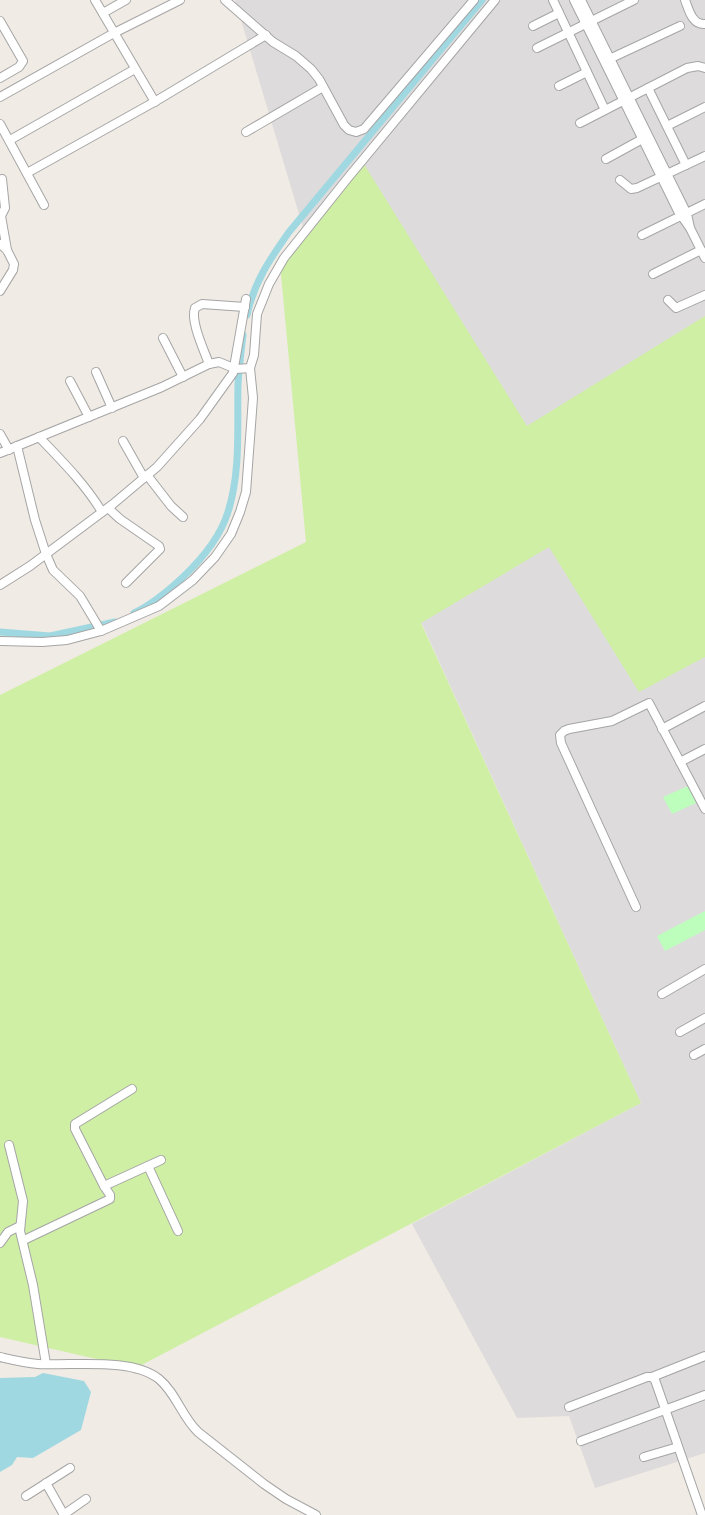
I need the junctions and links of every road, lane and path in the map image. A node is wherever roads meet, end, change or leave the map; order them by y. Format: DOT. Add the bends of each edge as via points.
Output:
graph roads {
  1 [pos="95,0"];
  2 [pos="126,0"];
  3 [pos="180,0"];
  4 [pos="225,0"];
  5 [pos="474,0"];
  6 [pos="495,0"];
  7 [pos="553,0"];
  8 [pos="574,0"];
  9 [pos="581,0"];
  10 [pos="634,0"];
  11 [pos="684,0"];
  12 [pos="103,13"];
  13 [pos="559,14"];
  14 [pos="0,21"];
  15 [pos="588,22"];
  16 [pos="705,24"];
  17 [pos="533,26"];
  18 [pos="680,26"];
  19 [pos="568,32"];
  20 [pos="114,33"];
  21 [pos="266,35"];
  22 [pos="537,48"];
  23 [pos="606,60"];
  24 [pos="705,68"];
  25 [pos="135,69"];
  26 [pos="587,72"];
  27 [pos="0,78"];
  28 [pos="559,86"];
  29 [pos="323,87"];
  30 [pos="648,88"];
  31 [pos="0,97"];
  32 [pos="626,100"];
  33 [pos="155,102"];
  34 [pos="705,107"];
  35 [pos="605,110"];
  36 [pos="580,123"];
  37 [pos="0,124"];
  38 [pos="667,126"];
  39 [pos="246,132"];
  40 [pos="645,138"];
  41 [pos="10,140"];
  42 [pos="705,156"];
  43 [pos="606,159"];
  44 [pos="686,165"];
  45 [pos="27,173"];
  46 [pos="664,175"];
  47 [pos="2,179"];
  48 [pos="620,180"];
  49 [pos="705,204"];
  50 [pos="44,205"];
  51 [pos="1,211"];
  52 [pos="684,215"];
  53 [pos="642,235"];
  54 [pos="0,244"];
  55 [pos="7,250"];
  56 [pos="701,250"];
  57 [pos="705,258"];
  58 [pos="652,274"];
  59 [pos="0,291"];
  60 [pos="705,295"];
  61 [pos="668,300"];
  62 [pos="163,338"];
  63 [pos="209,364"];
  64 [pos="241,368"];
  65 [pos="96,372"];
  66 [pos="183,376"];
  67 [pos="70,381"];
  68 [pos="112,408"];
  69 [pos="89,417"];
  70 [pos="0,434"];
  71 [pos="39,437"];
  72 [pos="123,441"];
  73 [pos="17,446"];
  74 [pos="8,450"];
  75 [pos="0,453"];
  76 [pos="146,476"];
  77 [pos="105,510"];
  78 [pos="183,517"];
  79 [pos="46,554"];
  80 [pos="126,583"];
  81 [pos="0,585"];
  82 [pos="99,627"];
  83 [pos="0,641"];
  84 [pos="705,706"];
  85 [pos="662,729"];
  86 [pos="705,749"];
  87 [pos="680,762"];
  88 [pos="702,795"];
  89 [pos="705,809"];
  90 [pos="636,907"];
  91 [pos="705,969"];
  92 [pos="662,994"];
  93 [pos="705,1018"];
  94 [pos="680,1032"];
  95 [pos="705,1049"];
  96 [pos="694,1056"];
  97 [pos="132,1089"];
  98 [pos="9,1145"];
  99 [pos="161,1160"];
  100 [pos="148,1166"];
  101 [pos="104,1186"];
  102 [pos="20,1226"];
  103 [pos="178,1231"];
  104 [pos="24,1240"];
  105 [pos="0,1244"];
  106 [pos="705,1356"];
  107 [pos="0,1358"];
  108 [pos="46,1364"];
  109 [pos="652,1377"];
  110 [pos="705,1395"];
  111 [pos="569,1407"];
  112 [pos="664,1410"];
  113 [pos="581,1441"];
  114 [pos="678,1447"];
  115 [pos="644,1458"];
  116 [pos="70,1468"];
  117 [pos="46,1483"];
  118 [pos="26,1496"];
  119 [pos="86,1499"];
  120 [pos="64,1515"];
  121 [pos="316,1515"];
  122 [pos="702,1515"];
  1 -- 12 [label="street"];
  2 -- 12 [label="street"];
  3 -- 20 [label="street"];
  4 -- 21 [label="street"];
  5 -- 29 [label="street" via="358,132 344,125"];
  6 -- 64 [label="street" via="284,258 257,314 254,355"];
  7 -- 13 [label="street"];
  8 -- 15 [label="street"];
  9 -- 15 [label="street"];
  10 -- 15 [label="street"];
  11 -- 16 [label="street" via="696,22"];
  12 -- 20 [label="street"];
  13 -- 17 [label="street"];
  13 -- 19 [label="street"];
  14 -- 27 [label="street" via="23,61"];
  15 -- 19 [label="street"];
  15 -- 23 [label="street"];
  18 -- 23 [label="street"];
  19 -- 22 [label="street"];
  19 -- 26 [label="street"];
  20 -- 25 [label="street"];
  20 -- 31 [label="street"];
  21 -- 29 [label="street" via="311,69"];
  21 -- 33 [label="street"];
  23 -- 32 [label="street"];
  24 -- 30 [label="street" via="687,68"];
  25 -- 33 [label="street"];
  25 -- 41 [label="street"];
  26 -- 28 [label="street"];
  26 -- 35 [label="street"];
  29 -- 39 [label="street"];
  30 -- 32 [label="street"];
  30 -- 38 [label="street"];
  32 -- 35 [label="street"];
  32 -- 40 [label="street"];
  33 -- 45 [label="street"];
  34 -- 38 [label="street"];
  35 -- 36 [label="street"];
  37 -- 41 [label="street"];
  38 -- 44 [label="street"];
  40 -- 43 [label="street"];
  40 -- 46 [label="street"];
  41 -- 45 [label="street"];
  42 -- 44 [label="street"];
  44 -- 46 [label="street"];
  45 -- 50 [label="street"];
  46 -- 48 [label="street" via="631,189"];
  46 -- 52 [label="street"];
  47 -- 51 [label="street" via="5,208"];
  49 -- 52 [label="street"];
  51 -- 55 [label="street"];
  52 -- 53 [label="street"];
  52 -- 56 [label="street"];
  54 -- 55 [label="street"];
  55 -- 59 [label="street" via="14,267"];
  56 -- 57 [label="street"];
  56 -- 58 [label="street"];
  60 -- 61 [label="street" via="676,308"];
  62 -- 66 [label="street"];
  63 -- 64 [label="street" via="219,362"];
  63 -- 64 [label="street" via="193,311 202,304 246,303"];
  63 -- 66 [label="street"];
  64 -- 76 [label="street" via="232,375 200,419"];
  64 -- 82 [label="street" via="253,398 246,492 231,534 193,580 158,606"];
  65 -- 68 [label="street"];
  66 -- 68 [label="street"];
  67 -- 69 [label="street"];
  68 -- 69 [label="street"];
  69 -- 71 [label="street"];
  70 -- 74 [label="street"];
  71 -- 73 [label="street"];
  71 -- 77 [label="street"];
  72 -- 76 [label="street"];
  73 -- 74 [label="street"];
  73 -- 79 [label="street"];
  74 -- 75 [label="street"];
  76 -- 77 [label="street"];
  76 -- 78 [label="street"];
  77 -- 79 [label="street"];
  77 -- 80 [label="street" via="160,549"];
  79 -- 81 [label="street"];
  79 -- 82 [label="street" via="53,570 80,596"];
  82 -- 83 [label="street" via="67,640"];
  84 -- 85 [label="street"];
  85 -- 87 [label="street"];
  85 -- 90 [label="street" via="649,703 612,721 569,729 560,735"];
  86 -- 87 [label="street"];
  87 -- 88 [label="street"];
  88 -- 89 [label="street"];
  91 -- 92 [label="street"];
  93 -- 94 [label="street"];
  95 -- 96 [label="street"];
  97 -- 101 [label="street" via="75,1124"];
  98 -- 102 [label="street" via="23,1201"];
  99 -- 100 [label="street"];
  100 -- 101 [label="street"];
  100 -- 103 [label="street"];
  101 -- 104 [label="street" via="110,1195 107,1202"];
  102 -- 104 [label="street"];
  102 -- 105 [label="street" via="8,1232"];
  104 -- 108 [label="street"];
  106 -- 109 [label="street"];
  107 -- 108 [label="street"];
  108 -- 121 [label="street" via="124,1366 149,1372 166,1385 198,1432 264,1484"];
  109 -- 111 [label="street"];
  109 -- 112 [label="street"];
  110 -- 112 [label="street"];
  112 -- 113 [label="street"];
  112 -- 114 [label="street"];
  114 -- 115 [label="street"];
  114 -- 122 [label="street"];
  116 -- 117 [label="street"];
  117 -- 118 [label="street"];
  117 -- 120 [label="street"];
  119 -- 120 [label="street"];
}
